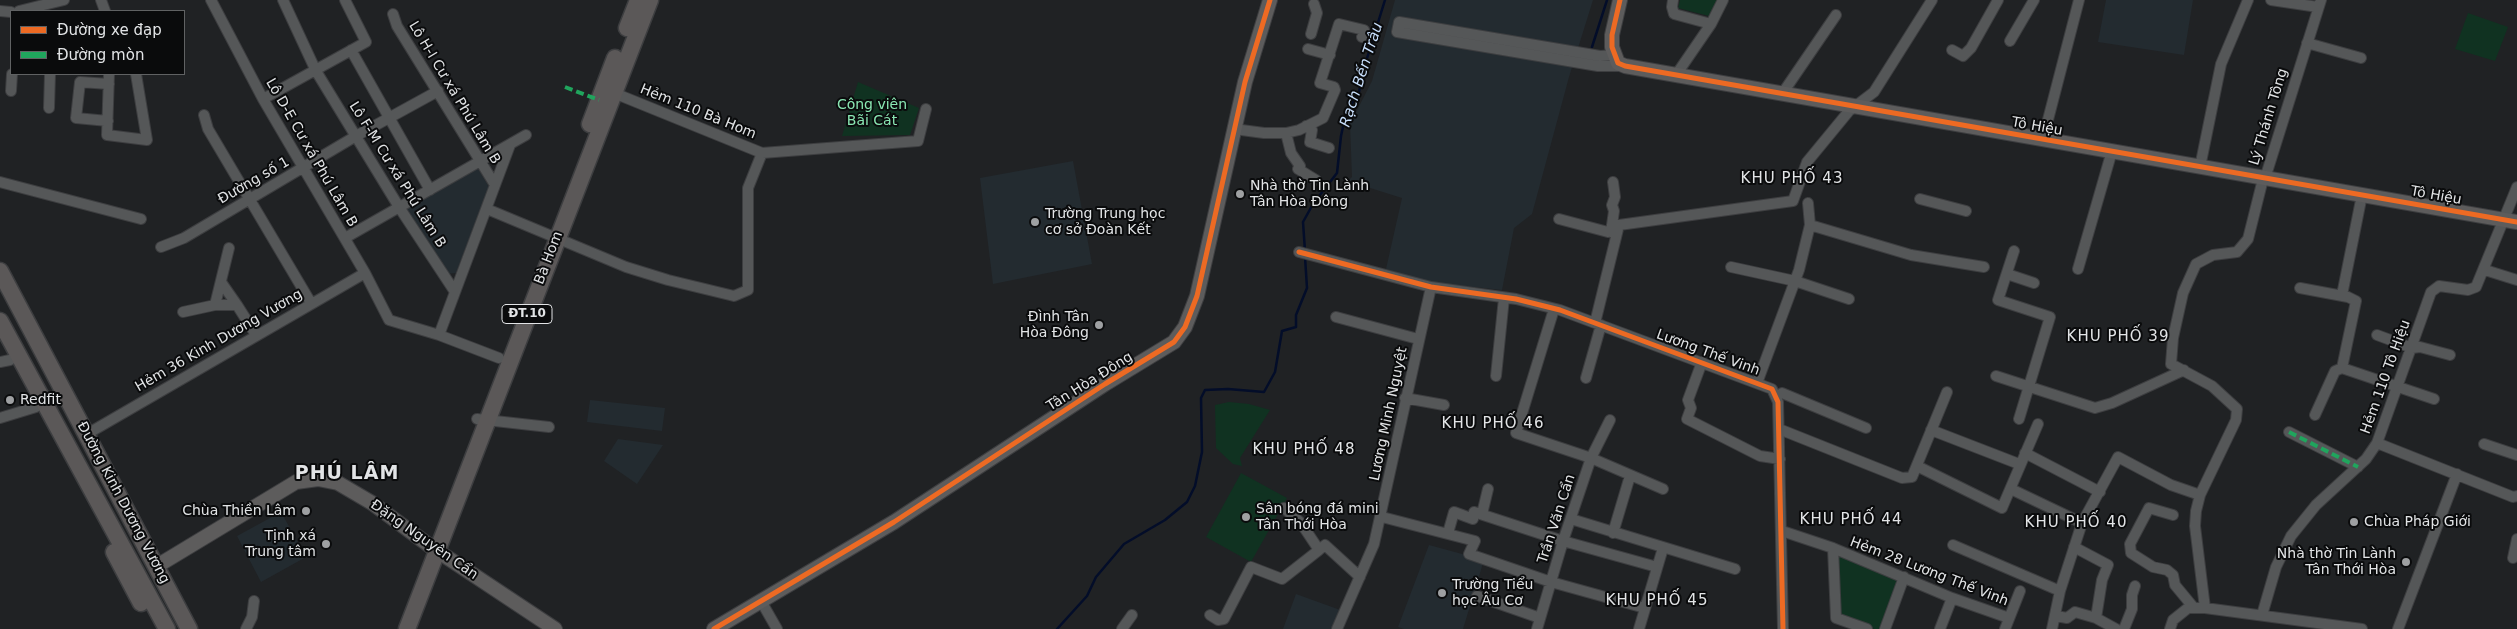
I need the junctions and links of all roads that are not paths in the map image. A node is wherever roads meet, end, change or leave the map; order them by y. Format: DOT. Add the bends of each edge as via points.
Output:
graph roads {
  1 [pos="64,0"];
  2 [pos="211,0"];
  3 [pos="283,0"];
  4 [pos="345,0"];
  5 [pos="638,0"];
  6 [pos="650,0"];
  7 [pos="1270,0"];
  8 [pos="1620,0"];
  9 [pos="1674,0"];
  10 [pos="1723,0"];
  11 [pos="1932,0"];
  12 [pos="1998,0"];
  13 [pos="2034,0"];
  14 [pos="2079,0"];
  15 [pos="2248,0"];
  16 [pos="2271,0"];
  17 [pos="1314,4"];
  18 [pos="2320,4"];
  19 [pos="51,8"];
  20 [pos="30,10"];
  21 [pos="394,14"];
  22 [pos="1836,15"];
  23 [pos="1711,24"];
  24 [pos="1311,34"];
  25 [pos="1362,37"];
  26 [pos="2010,41"];
  27 [pos="2307,43"];
  28 [pos="1308,49"];
  29 [pos="351,50"];
  30 [pos="1952,50"];
  31 [pos="1614,55"];
  32 [pos="1330,56"];
  33 [pos="2362,58"];
  34 [pos="1625,66"];
  35 [pos="316,71"];
  36 [pos="12,75"];
  37 [pos="50,75"];
  38 [pos="136,75"];
  39 [pos="1676,75"];
  40 [pos="109,79"];
  41 [pos="438,91"];
  42 [pos="11,92"];
  43 [pos="614,93"];
  44 [pos="1782,94"];
  45 [pos="263,99"];
  46 [pos="1856,106"];
  47 [pos="49,108"];
  48 [pos="926,109"];
  49 [pos="204,116"];
  50 [pos="390,119"];
  51 [pos="108,121"];
  52 [pos="1306,126"];
  53 [pos="1234,128"];
  54 [pos="1286,134"];
  55 [pos="526,135"];
  56 [pos="356,136"];
  57 [pos="2043,139"];
  58 [pos="510,144"];
  59 [pos="1330,148"];
  60 [pos="2112,151"];
  61 [pos="762,153"];
  62 [pos="479,162"];
  63 [pos="2200,166"];
  64 [pos="304,168"];
  65 [pos="2264,178"];
  66 [pos="1316,180"];
  67 [pos="0,182"];
  68 [pos="1613,182"];
  69 [pos="495,185"];
  70 [pos="2517,187"];
  71 [pos="430,190"];
  72 [pos="2362,195"];
  73 [pos="1920,199"];
  74 [pos="250,200"];
  75 [pos="1808,202"];
  76 [pos="399,207"];
  77 [pos="487,209"];
  78 [pos="1966,211"];
  79 [pos="141,218"];
  80 [pos="1559,220"];
  81 [pos="2511,221"];
  82 [pos="1810,225"];
  83 [pos="1615,228"];
  84 [pos="345,238"];
  85 [pos="552,238"];
  86 [pos="161,247"];
  87 [pos="229,248"];
  88 [pos="2014,251"];
  89 [pos="1299,252"];
  90 [pos="1731,266"];
  91 [pos="1984,267"];
  92 [pos="2078,268"];
  93 [pos="2485,270"];
  94 [pos="0,271"];
  95 [pos="365,273"];
  96 [pos="2007,274"];
  97 [pos="2517,280"];
  98 [pos="1794,281"];
  99 [pos="221,282"];
  100 [pos="2034,283"];
  101 [pos="1431,287"];
  102 [pos="2300,288"];
  103 [pos="0,289"];
  104 [pos="455,292"];
  105 [pos="2342,295"];
  106 [pos="1504,298"];
  107 [pos="1849,299"];
  108 [pos="311,303"];
  109 [pos="215,305"];
  110 [pos="238,305"];
  111 [pos="1554,309"];
  112 [pos="183,312"];
  113 [pos="1336,317"];
  114 [pos="0,321"];
  115 [pos="1598,324"];
  116 [pos="256,335"];
  117 [pos="439,335"];
  118 [pos="2377,335"];
  119 [pos="1418,339"];
  120 [pos="0,341"];
  121 [pos="2412,348"];
  122 [pos="2450,355"];
  123 [pos="499,358"];
  124 [pos="5,361"];
  125 [pos="1702,362"];
  126 [pos="2342,368"];
  127 [pos="2184,370"];
  128 [pos="1496,376"];
  129 [pos="1996,376"];
  130 [pos="1586,378"];
  131 [pos="1757,383"];
  132 [pos="2028,387"];
  133 [pos="2398,387"];
  134 [pos="1947,392"];
  135 [pos="1782,393"];
  136 [pos="1405,398"];
  137 [pos="2434,399"];
  138 [pos="1444,405"];
  139 [pos="36,407"];
  140 [pos="2315,415"];
  141 [pos="0,418"];
  142 [pos="2019,419"];
  143 [pos="482,420"];
  144 [pos="1610,420"];
  145 [pos="2038,424"];
  146 [pos="549,427"];
  147 [pos="1866,428"];
  148 [pos="1779,429"];
  149 [pos="1932,430"];
  150 [pos="2290,432"];
  151 [pos="83,436"];
  152 [pos="2377,443"];
  153 [pos="2484,444"];
  154 [pos="2025,453"];
  155 [pos="2517,455"];
  156 [pos="1591,458"];
  157 [pos="1780,459"];
  158 [pos="2019,464"];
  159 [pos="1917,466"];
  160 [pos="2358,467"];
  161 [pos="2457,474"];
  162 [pos="1630,476"];
  163 [pos="1488,489"];
  164 [pos="1664,489"];
  165 [pos="2015,491"];
  166 [pos="2100,492"];
  167 [pos="2200,495"];
  168 [pos="2517,496"];
  169 [pos="1284,508"];
  170 [pos="1478,513"];
  171 [pos="2173,515"];
  172 [pos="1382,517"];
  173 [pos="1572,519"];
  174 [pos="2082,523"];
  175 [pos="1782,531"];
  176 [pos="1613,532"];
  177 [pos="1448,533"];
  178 [pos="2517,539"];
  179 [pos="1563,541"];
  180 [pos="1953,545"];
  181 [pos="2074,547"];
  182 [pos="434,548"];
  183 [pos="1664,548"];
  184 [pos="1833,548"];
  185 [pos="1319,550"];
  186 [pos="2513,558"];
  187 [pos="1657,567"];
  188 [pos="1735,569"];
  189 [pos="144,574"];
  190 [pos="1360,577"];
  191 [pos="1904,577"];
  192 [pos="1550,582"];
  193 [pos="2136,586"];
  194 [pos="2020,591"];
  195 [pos="2060,591"];
  196 [pos="1477,596"];
  197 [pos="1952,598"];
  198 [pos="254,601"];
  199 [pos="761,601"];
  200 [pos="1645,608"];
  201 [pos="2194,608"];
  202 [pos="2205,608"];
  203 [pos="1132,615"];
  204 [pos="1210,615"];
  205 [pos="2262,615"];
  206 [pos="2056,616"];
  207 [pos="1540,618"];
  208 [pos="2010,618"];
  209 [pos="2096,618"];
  210 [pos="155,629"];
  211 [pos="167,629"];
  212 [pos="179,629"];
  213 [pos="189,629"];
  214 [pos="246,629"];
  215 [pos="398,629"];
  216 [pos="407,629"];
  217 [pos="555,629"];
  218 [pos="714,629"];
  219 [pos="778,629"];
  220 [pos="1122,629"];
  221 [pos="1337,629"];
  222 [pos="1537,629"];
  223 [pos="1638,629"];
  224 [pos="1783,629"];
  225 [pos="1867,629"];
  226 [pos="1885,629"];
  227 [pos="1940,629"];
  228 [pos="2006,629"];
  229 [pos="2052,629"];
  230 [pos="2117,629"];
  231 [pos="2170,629"];
  232 [pos="2362,629"];
  233 [pos="2398,629"];
  1 -- 19 [label="street"];
  2 -- 45 [label="street, Lô D-E Cư xá Phú Lâm B"];
  3 -- 35 [label="street, Lô F-M Cư xá Phú Lâm B"];
  4 -- 29 [label="street" via="366,42"];
  5 -- 85 [label="main road, Bà Hom / ĐT.10"];
  6 -- 43 [label="main road, Bà Hom / ĐT.10"];
  7 -- 53 [label="street, Tân Hòa Đông"];
  8 -- 31 [label="street" via="1612,35"];
  9 -- 23 [label="street" via="1674,14"];
  10 -- 23 [label="street"];
  11 -- 46 [label="street" via="1874,92"];
  12 -- 30 [label="street" via="1971,48 1963,56"];
  13 -- 26 [label="street"];
  14 -- 57 [label="street"];
  15 -- 63 [label="street" via="2221,64"];
  16 -- 18 [label="street"];
  17 -- 24 [label="street" via="1317,13"];
  18 -- 27 [label="street, Lý Thánh Tông"];
  19 -- 20 [label="street"];
  21 -- 41 [label="street, Lô H-I Cư xá Phú Lâm B" via="397,26"];
  22 -- 44 [label="street"];
  23 -- 39 [label="street"];
  25 -- 32 [label="street" via="1364,30 1340,24"];
  27 -- 33 [label="street"];
  27 -- 65 [label="street, Lý Thánh Tông"];
  28 -- 32 [label="street"];
  29 -- 35 [label="street"];
  29 -- 50 [label="street"];
  31 -- 34 [label="street"];
  31 -- 34 [label="street" via="1600,56 1398,27 1598,66"];
  32 -- 52 [label="street" via="1320,84 1334,87 1332,99 1322,118"];
  34 -- 39 [label="street, Tô Hiệu"];
  35 -- 45 [label="street"];
  35 -- 56 [label="street, Lô F-M Cư xá Phú Lâm B"];
  36 -- 42 [label="street"];
  37 -- 47 [label="street"];
  38 -- 51 [label="street" via="146,140 107,135"];
  39 -- 44 [label="street, Tô Hiệu"];
  40 -- 51 [label="street"];
  40 -- 51 [label="street" via="80,82 76,118"];
  41 -- 50 [label="street, Đường số 1"];
  41 -- 62 [label="street, Lô H-I Cư xá Phú Lâm B"];
  43 -- 61 [label="street, Hẻm 110 Bà Hom"];
  43 -- 85 [label="main road, Bà Hom / ĐT.10"];
  44 -- 46 [label="street, Tô Hiệu"];
  45 -- 64 [label="street, Lô D-E Cư xá Phú Lâm B"];
  46 -- 57 [label="street, Tô Hiệu"];
  46 -- 83 [label="street" via="1807,162 1793,201"];
  48 -- 61 [label="street, Hẻm 110 Bà Hom" via="918,141"];
  49 -- 74 [label="street" via="208,130"];
  50 -- 56 [label="street, Đường số 1"];
  50 -- 71 [label="street"];
  52 -- 54 [label="street"];
  52 -- 59 [label="street" via="1312,130 1310,142"];
  53 -- 54 [label="street"];
  53 -- 199 [label="street, Tân Hòa Đông" via="1197,296 1187,322 1174,342 894,522"];
  54 -- 66 [label="street" via="1291,153 1300,166 1298,169"];
  55 -- 58 [label="street"];
  56 -- 64 [label="street, Đường số 1"];
  56 -- 76 [label="street, Lô F-M Cư xá Phú Lâm B"];
  57 -- 60 [label="street, Tô Hiệu"];
  58 -- 62 [label="street"];
  58 -- 69 [label="street"];
  60 -- 63 [label="street, Tô Hiệu"];
  60 -- 92 [label="street"];
  61 -- 85 [label="street" via="748,188 748,290 734,296 626,267"];
  62 -- 69 [label="street, Lô H-I Cư xá Phú Lâm B"];
  62 -- 71 [label="street"];
  63 -- 65 [label="street, Tô Hiệu"];
  64 -- 74 [label="street, Đường số 1"];
  64 -- 84 [label="street, Lô D-E Cư xá Phú Lâm B"];
  65 -- 72 [label="street, Tô Hiệu"];
  65 -- 127 [label="street, Lý Thánh Tông" via="2248,239 2237,252 2214,255 2196,264 2183,293 2170,352 2172,364"];
  67 -- 79 [label="street"];
  68 -- 83 [label="street"];
  69 -- 77 [label="street"];
  70 -- 81 [label="street, Hẻm 110 Tô Hiệu"];
  71 -- 76 [label="street"];
  72 -- 81 [label="street, Tô Hiệu"];
  72 -- 105 [label="street"];
  73 -- 78 [label="street"];
  74 -- 86 [label="street, Đường số 1" via="184,238"];
  74 -- 108 [label="street"];
  75 -- 82 [label="street"];
  76 -- 84 [label="street"];
  76 -- 104 [label="street, Lô F-M Cư xá Phú Lâm B"];
  77 -- 85 [label="street"];
  77 -- 104 [label="street"];
  80 -- 83 [label="street"];
  81 -- 93 [label="street, Hẻm 110 Tô Hiệu"];
  82 -- 91 [label="street" via="1911,255"];
  82 -- 98 [label="street"];
  83 -- 115 [label="street"];
  84 -- 95 [label="street, Lô D-E Cư xá Phú Lâm B"];
  85 -- 123 [label="main road, Bà Hom / ĐT.10"];
  85 -- 143 [label="main road, Bà Hom / ĐT.10"];
  87 -- 99 [label="street"];
  88 -- 96 [label="street"];
  89 -- 101 [label="street, Lương Thế Vinh"];
  90 -- 98 [label="street"];
  93 -- 97 [label="street"];
  93 -- 121 [label="street, Hẻm 110 Tô Hiệu" via="2471,290 2434,288"];
  94 -- 151 [label="main road, Đường Kinh Dương Vương"];
  95 -- 108 [label="street, Hẻm 36 Kinh Dương Vương"];
  95 -- 117 [label="street, Lô D-E Cư xá Phú Lâm B" via="389,320"];
  96 -- 100 [label="street"];
  96 -- 132 [label="street" via="1998,300 2050,317"];
  98 -- 107 [label="street"];
  98 -- 131 [label="street"];
  99 -- 109 [label="street"];
  99 -- 110 [label="street"];
  101 -- 106 [label="street, Lương Thế Vinh"];
  101 -- 119 [label="street, Lương Minh Nguyệt"];
  102 -- 105 [label="street"];
  103 -- 151 [label="main road, Đường Kinh Dương Vương"];
  104 -- 117 [label="street"];
  105 -- 126 [label="street" via="2356,301 2356,304"];
  106 -- 111 [label="street, Lương Thế Vinh"];
  106 -- 128 [label="street"];
  108 -- 116 [label="street, Hẻm 36 Kinh Dương Vương"];
  109 -- 110 [label="street"];
  109 -- 112 [label="street"];
  110 -- 116 [label="street"];
  111 -- 115 [label="street, Lương Thế Vinh"];
  111 -- 156 [label="street" via="1516,432"];
  113 -- 119 [label="street"];
  114 -- 189 [label="main road, Đường Kinh Dương Vương"];
  115 -- 125 [label="street, Lương Thế Vinh"];
  115 -- 130 [label="street"];
  116 -- 151 [label="street, Hẻm 36 Kinh Dương Vương"];
  117 -- 123 [label="street"];
  118 -- 121 [label="street"];
  119 -- 136 [label="street, Lương Minh Nguyệt"];
  120 -- 124 [label="main road, Đường Kinh Dương Vương"];
  121 -- 122 [label="street"];
  121 -- 133 [label="street, Hẻm 110 Tô Hiệu"];
  123 -- 143 [label="main road, Bà Hom / ĐT.10"];
  124 -- 139 [label="main road, Đường Kinh Dương Vương"];
  125 -- 131 [label="street, Lương Thế Vinh"];
  125 -- 157 [label="street" via="1688,400 1691,408 1687,419 1760,456"];
  126 -- 133 [label="street"];
  126 -- 140 [label="street" via="2335,371"];
  127 -- 132 [label="street" via="2095,408"];
  127 -- 167 [label="street, Lý Thánh Tông" via="2212,386 2238,409 2236,420"];
  129 -- 132 [label="street"];
  131 -- 148 [label="street, Lương Thế Vinh" via="1772,389 1778,402"];
  132 -- 142 [label="street"];
  133 -- 137 [label="street"];
  133 -- 152 [label="street, Hẻm 110 Tô Hiệu"];
  134 -- 149 [label="street"];
  135 -- 147 [label="street"];
  136 -- 138 [label="street"];
  136 -- 172 [label="street, Lương Minh Nguyệt"];
  139 -- 141 [label="street"];
  139 -- 189 [label="main road, Đường Kinh Dương Vương"];
  143 -- 146 [label="street"];
  143 -- 182 [label="main road, Bà Hom / ĐT.10"];
  144 -- 156 [label="street, Trần Văn Cẩn"];
  145 -- 154 [label="street"];
  148 -- 157 [label="street, Lương Thế Vinh"];
  148 -- 159 [label="street" via="1902,478 1912,477"];
  149 -- 158 [label="street"];
  149 -- 159 [label="street"];
  150 -- 160 [label="street"];
  151 -- 189 [label="main road, Đường Kinh Dương Vương"];
  152 -- 160 [label="street, Hẻm 110 Tô Hiệu"];
  152 -- 161 [label="street"];
  153 -- 155 [label="street"];
  154 -- 158 [label="street"];
  154 -- 166 [label="street"];
  156 -- 162 [label="street"];
  156 -- 173 [label="street, Trần Văn Cẩn"];
  157 -- 175 [label="street, Lương Thế Vinh"];
  158 -- 159 [label="street" via="2002,508"];
  160 -- 205 [label="street, Hẻm 110 Tô Hiệu" via="2316,505 2291,536 2276,567"];
  161 -- 168 [label="street"];
  161 -- 233 [label="street"];
  162 -- 164 [label="street"];
  162 -- 176 [label="street"];
  163 -- 170 [label="street"];
  165 -- 174 [label="street"];
  166 -- 167 [label="street" via="2118,457 2171,485"];
  166 -- 174 [label="street"];
  167 -- 202 [label="street, Lý Thánh Tông" via="2194,526"];
  169 -- 185 [label="street" via="1301,523"];
  170 -- 177 [label="street" via="1473,519 1454,512"];
  170 -- 179 [label="street"];
  171 -- 201 [label="street" via="2149,508 2130,544 2131,553 2172,575 2175,585"];
  172 -- 177 [label="street"];
  172 -- 190 [label="street, Lương Minh Nguyệt"];
  173 -- 176 [label="street"];
  173 -- 179 [label="street, Trần Văn Cẩn"];
  174 -- 181 [label="street"];
  175 -- 184 [label="street, Hẻm 28 Lương Thế Vinh"];
  175 -- 224 [label="street, Lương Thế Vinh"];
  176 -- 183 [label="street"];
  177 -- 192 [label="street" via="1475,541 1469,554"];
  178 -- 186 [label="street"];
  179 -- 187 [label="street"];
  179 -- 192 [label="street, Trần Văn Cẩn"];
  180 -- 195 [label="street"];
  181 -- 195 [label="street"];
  181 -- 209 [label="street" via="2108,565 2102,580"];
  182 -- 189 [label="street, Đặng Nguyên Cẩn" via="372,503 338,483 318,479 296,482"];
  182 -- 215 [label="main road, Bà Hom / ĐT.10"];
  182 -- 216 [label="main road, Bà Hom / ĐT.10"];
  182 -- 217 [label="street, Đặng Nguyên Cẩn"];
  183 -- 187 [label="street"];
  183 -- 188 [label="street"];
  184 -- 191 [label="street, Hẻm 28 Lương Thế Vinh"];
  184 -- 225 [label="street" via="1836,618"];
  185 -- 190 [label="street" via="1325,545"];
  185 -- 204 [label="street" via="1282,579 1251,567 1224,619 1218,620"];
  187 -- 200 [label="street"];
  189 -- 210 [label="main road, Đường Kinh Dương Vương"];
  189 -- 211 [label="main road, Đường Kinh Dương Vương"];
  189 -- 212 [label="main road, Đường Kinh Dương Vương"];
  189 -- 213 [label="main road, Đường Kinh Dương Vương"];
  190 -- 221 [label="street, Lương Minh Nguyệt"];
  191 -- 197 [label="street, Hẻm 28 Lương Thế Vinh"];
  191 -- 226 [label="street"];
  192 -- 200 [label="street"];
  192 -- 207 [label="street, Trần Văn Cẩn"];
  193 -- 230 [label="street" via="2132,609"];
  194 -- 208 [label="street"];
  195 -- 206 [label="street"];
  196 -- 207 [label="street"];
  197 -- 208 [label="street, Hẻm 28 Lương Thế Vinh"];
  197 -- 227 [label="street"];
  198 -- 214 [label="street"];
  199 -- 218 [label="street, Tân Hòa Đông"];
  199 -- 219 [label="street"];
  200 -- 223 [label="street"];
  201 -- 202 [label="street"];
  201 -- 231 [label="street" via="2188,608 2174,620"];
  202 -- 205 [label="street"];
  203 -- 220 [label="street"];
  205 -- 232 [label="street"];
  206 -- 209 [label="street" via="2066,618 2075,612"];
  206 -- 229 [label="street"];
  207 -- 222 [label="street, Trần Văn Cẩn"];
  208 -- 228 [label="street"];
  209 -- 230 [label="street"];
}
